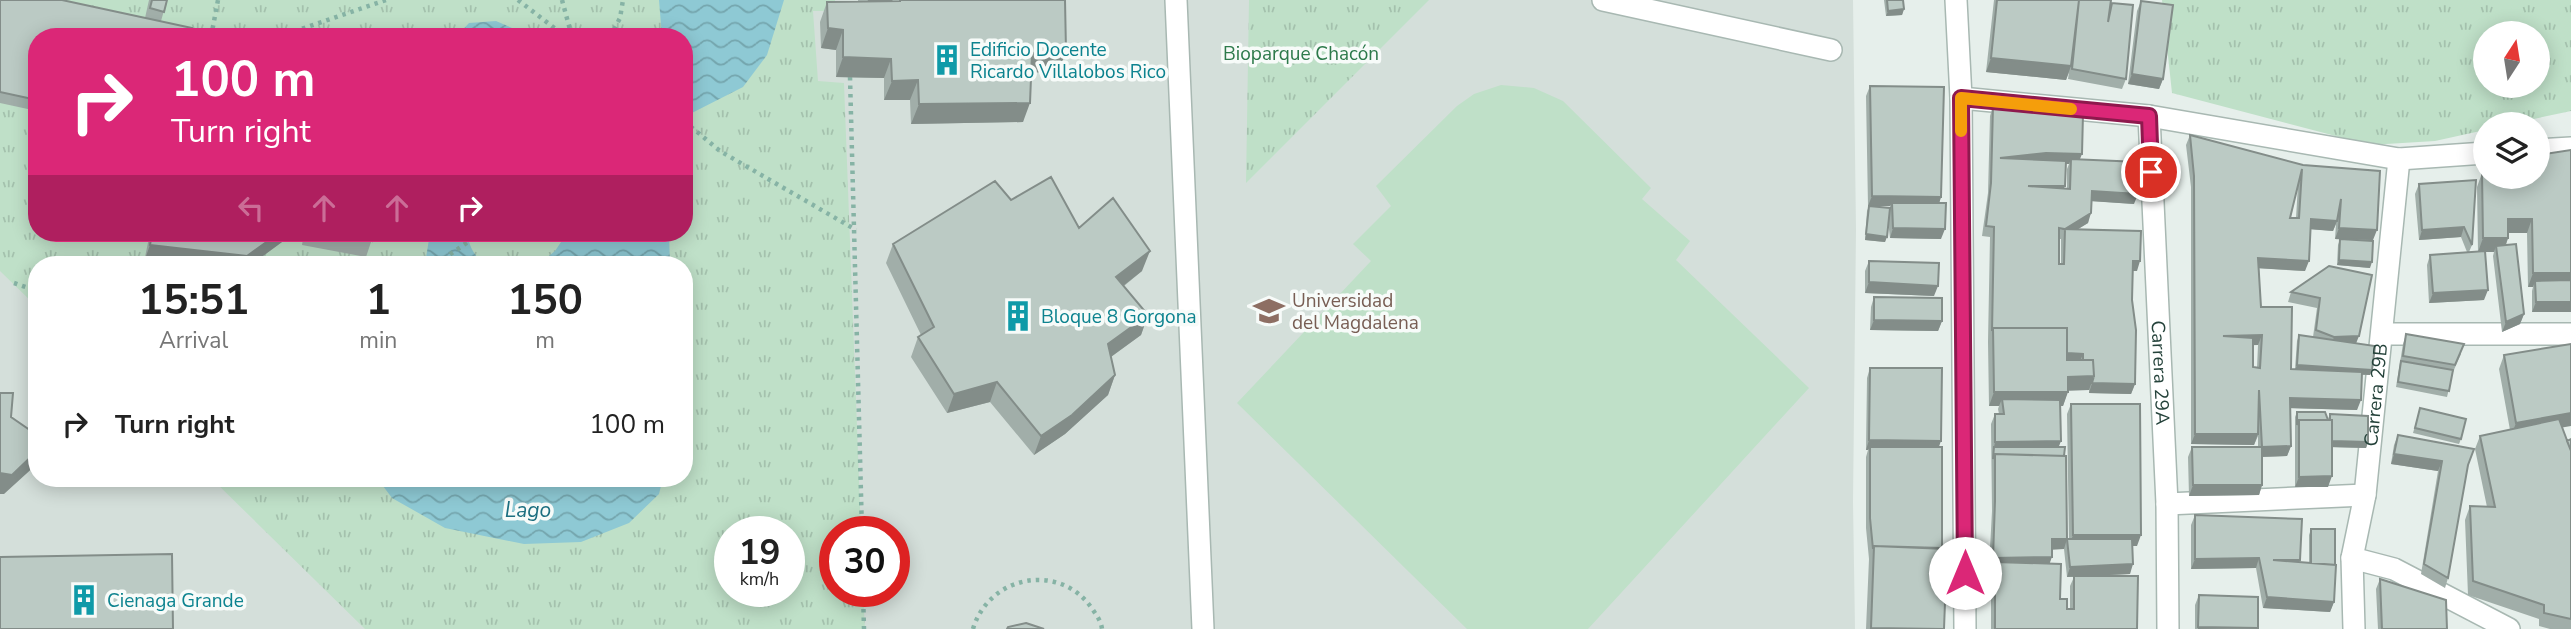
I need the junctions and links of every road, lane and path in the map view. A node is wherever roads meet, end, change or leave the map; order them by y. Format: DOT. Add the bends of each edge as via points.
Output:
graph roads {
  1 [pos="218,0"];
  2 [pos="386,0"];
  3 [pos="518,0"];
  4 [pos="562,0"];
  5 [pos="623,0"];
  6 [pos="1176,0"];
  7 [pos="1603,0"];
  8 [pos="1956,0"];
  9 [pos="213,28"];
  10 [pos="304,28"];
  11 [pos="554,28"];
  12 [pos="570,28"];
  13 [pos="615,28"];
  14 [pos="1831,50"];
  15 [pos="850,77"];
  16 [pos="1961,98"];
  17 [pos="2149,116"];
  18 [pos="693,128"];
  19 [pos="2571,148"];
  20 [pos="2550,149"];
  21 [pos="2473,154"];
  22 [pos="2399,159"];
  23 [pos="856,230"];
  24 [pos="468,242"];
  25 [pos="448,256"];
  26 [pos="14,283"];
  27 [pos="28,288"];
  28 [pos="2382,334"];
  29 [pos="2571,334"];
  30 [pos="2365,495"];
  31 [pos="2167,504"];
  32 [pos="862,516"];
  33 [pos="2352,558"];
  34 [pos="863,607"];
  35 [pos="864,629"];
  36 [pos="972,629"];
  37 [pos="1102,629"];
  38 [pos="1203,629"];
  39 [pos="1965,629"];
  40 [pos="2168,629"];
  41 [pos="2354,629"];
  42 [pos="2509,629"];
  1 -- 9 [label="path"];
  2 -- 10 [label="path"];
  3 -- 11 [label="path"];
  4 -- 12 [label="path"];
  5 -- 13 [label="path"];
  6 -- 38 [label="street"];
  7 -- 14 [label="street"];
  8 -- 16 [label="street"];
  15 -- 23 [label="path"];
  16 -- 17 [label="street"];
  16 -- 39 [label="street"];
  17 -- 22 [label="street"];
  17 -- 31 [label="street, Carrera 29A"];
  18 -- 23 [label="path" via="720,151"];
  19 -- 20 [label="street"];
  21 -- 22 [label="street"];
  22 -- 28 [label="street, Carrera 29B"];
  23 -- 32 [label="path"];
  24 -- 25 [label="path"];
  26 -- 27 [label="path"];
  28 -- 29 [label="street"];
  28 -- 30 [label="street, Carrera 29B"];
  30 -- 31 [label="street"];
  30 -- 33 [label="street, Carrera 29B"];
  31 -- 40 [label="street, Carrera 29A"];
  33 -- 41 [label="street, Carrera 29B"];
  33 -- 42 [label="street" via="2394,569"];
  34 -- 35 [label="path"];
  36 -- 37 [label="path" via="984,605 1007,586 1029,579 1066,584 1085,598"];
}
